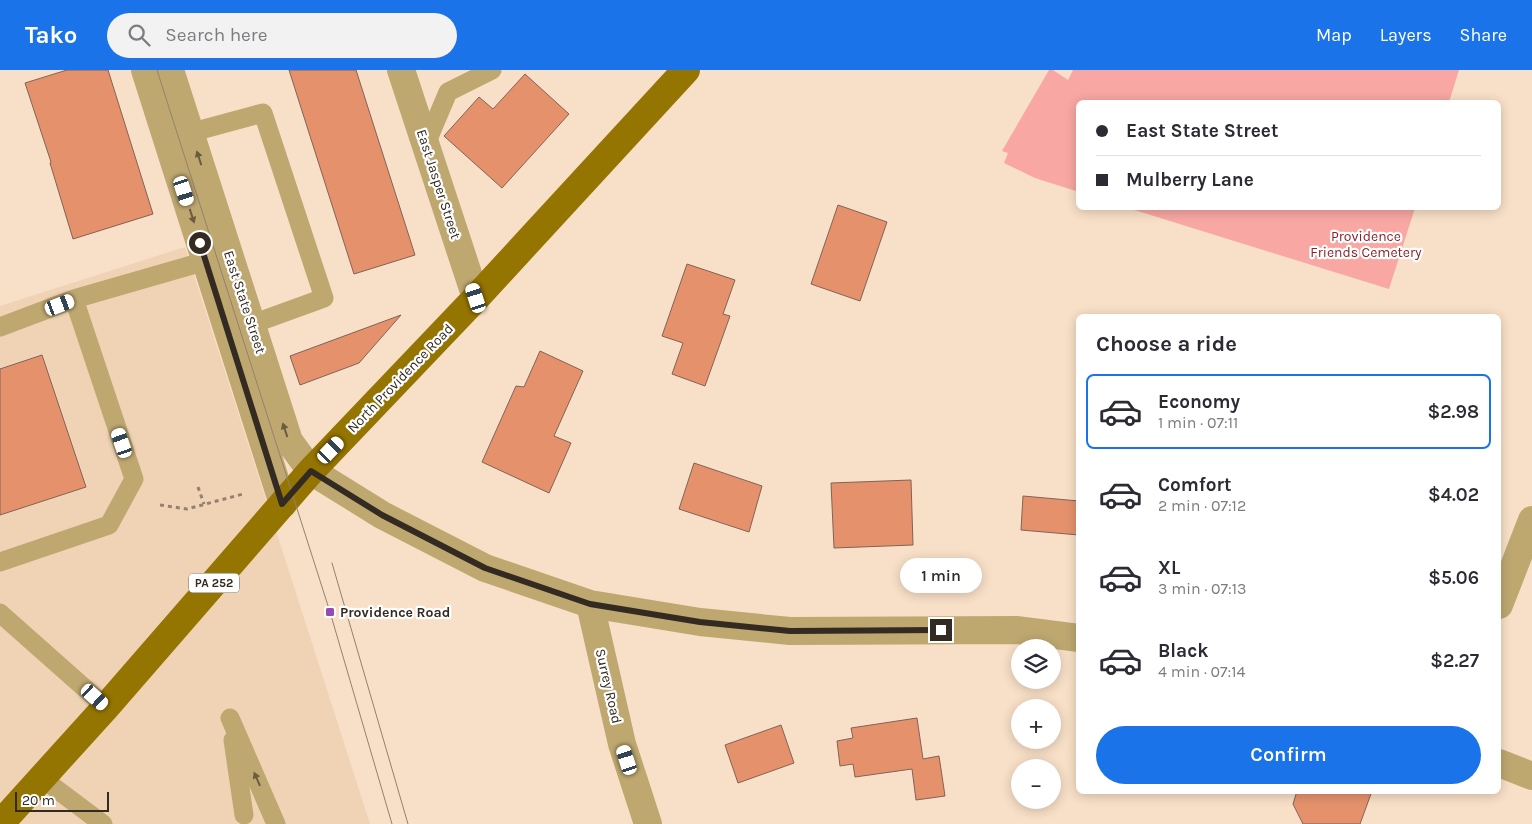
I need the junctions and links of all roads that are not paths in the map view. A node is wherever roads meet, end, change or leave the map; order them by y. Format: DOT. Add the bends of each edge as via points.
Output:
graph roads {
  1 [pos="145,70"];
  2 [pos="170,70"];
  3 [pos="401,70"];
  4 [pos="492,70"];
  5 [pos="678,74"];
  6 [pos="178,135"];
  7 [pos="426,144"];
  8 [pos="218,257"];
  9 [pos="476,298"];
  10 [pos="74,299"];
  11 [pos="0,327"];
  12 [pos="240,328"];
  13 [pos="311,471"];
  14 [pos="282,504"];
  15 [pos="1532,520"];
  16 [pos="0,562"];
  17 [pos="1501,600"];
  18 [pos="590,604"];
  19 [pos="0,613"];
  20 [pos="1076,638"];
  21 [pos="106,707"];
  22 [pos="1501,764"];
  23 [pos="1532,776"];
  24 [pos="43,779"];
  25 [pos="244,815"];
  26 [pos="0,824"];
  27 [pos="103,824"];
  28 [pos="276,824"];
  29 [pos="648,824"];
  1 -- 6 [label="street, East State Street"];
  2 -- 6 [label="street, East State Street"];
  3 -- 7 [label="street, East Jasper Street"];
  4 -- 7 [label="lane" via="448,92"];
  5 -- 9 [label="main road, North Providence Road / PA 252"];
  6 -- 8 [label="street, East State Street"];
  6 -- 12 [label="lane" via="263,113 324,298"];
  7 -- 9 [label="street, East Jasper Street"];
  8 -- 10 [label="lane"];
  8 -- 12 [label="street, East State Street"];
  9 -- 13 [label="main road, North Providence Road / PA 252"];
  10 -- 11 [label="lane"];
  10 -- 16 [label="lane" via="134,479 108,524"];
  13 -- 12 [label="street, East State Street, one-way" via="289,441"];
  12 -- 14 [label="street, East State Street"];
  13 -- 14 [label="main road, North Providence Road / PA 252"];
  13 -- 18 [label="street" via="382,515 485,568"];
  14 -- 21 [label="main road, North Providence Road / PA 252"];
  15 -- 17 [label="street"];
  18 -- 20 [label="street" via="700,622 790,631 1016,630"];
  18 -- 29 [label="street, Surrey Road" via="622,744"];
  19 -- 21 [label="lane"];
  21 -- 24 [label="main road, North Providence Road / PA 252"];
  22 -- 23 [label="street"];
  24 -- 26 [label="main road, North Providence Road / PA 252"];
  24 -- 27 [label="lane"];
  28 -- 25 [label="lane, one-way" via="230,718"];
}
